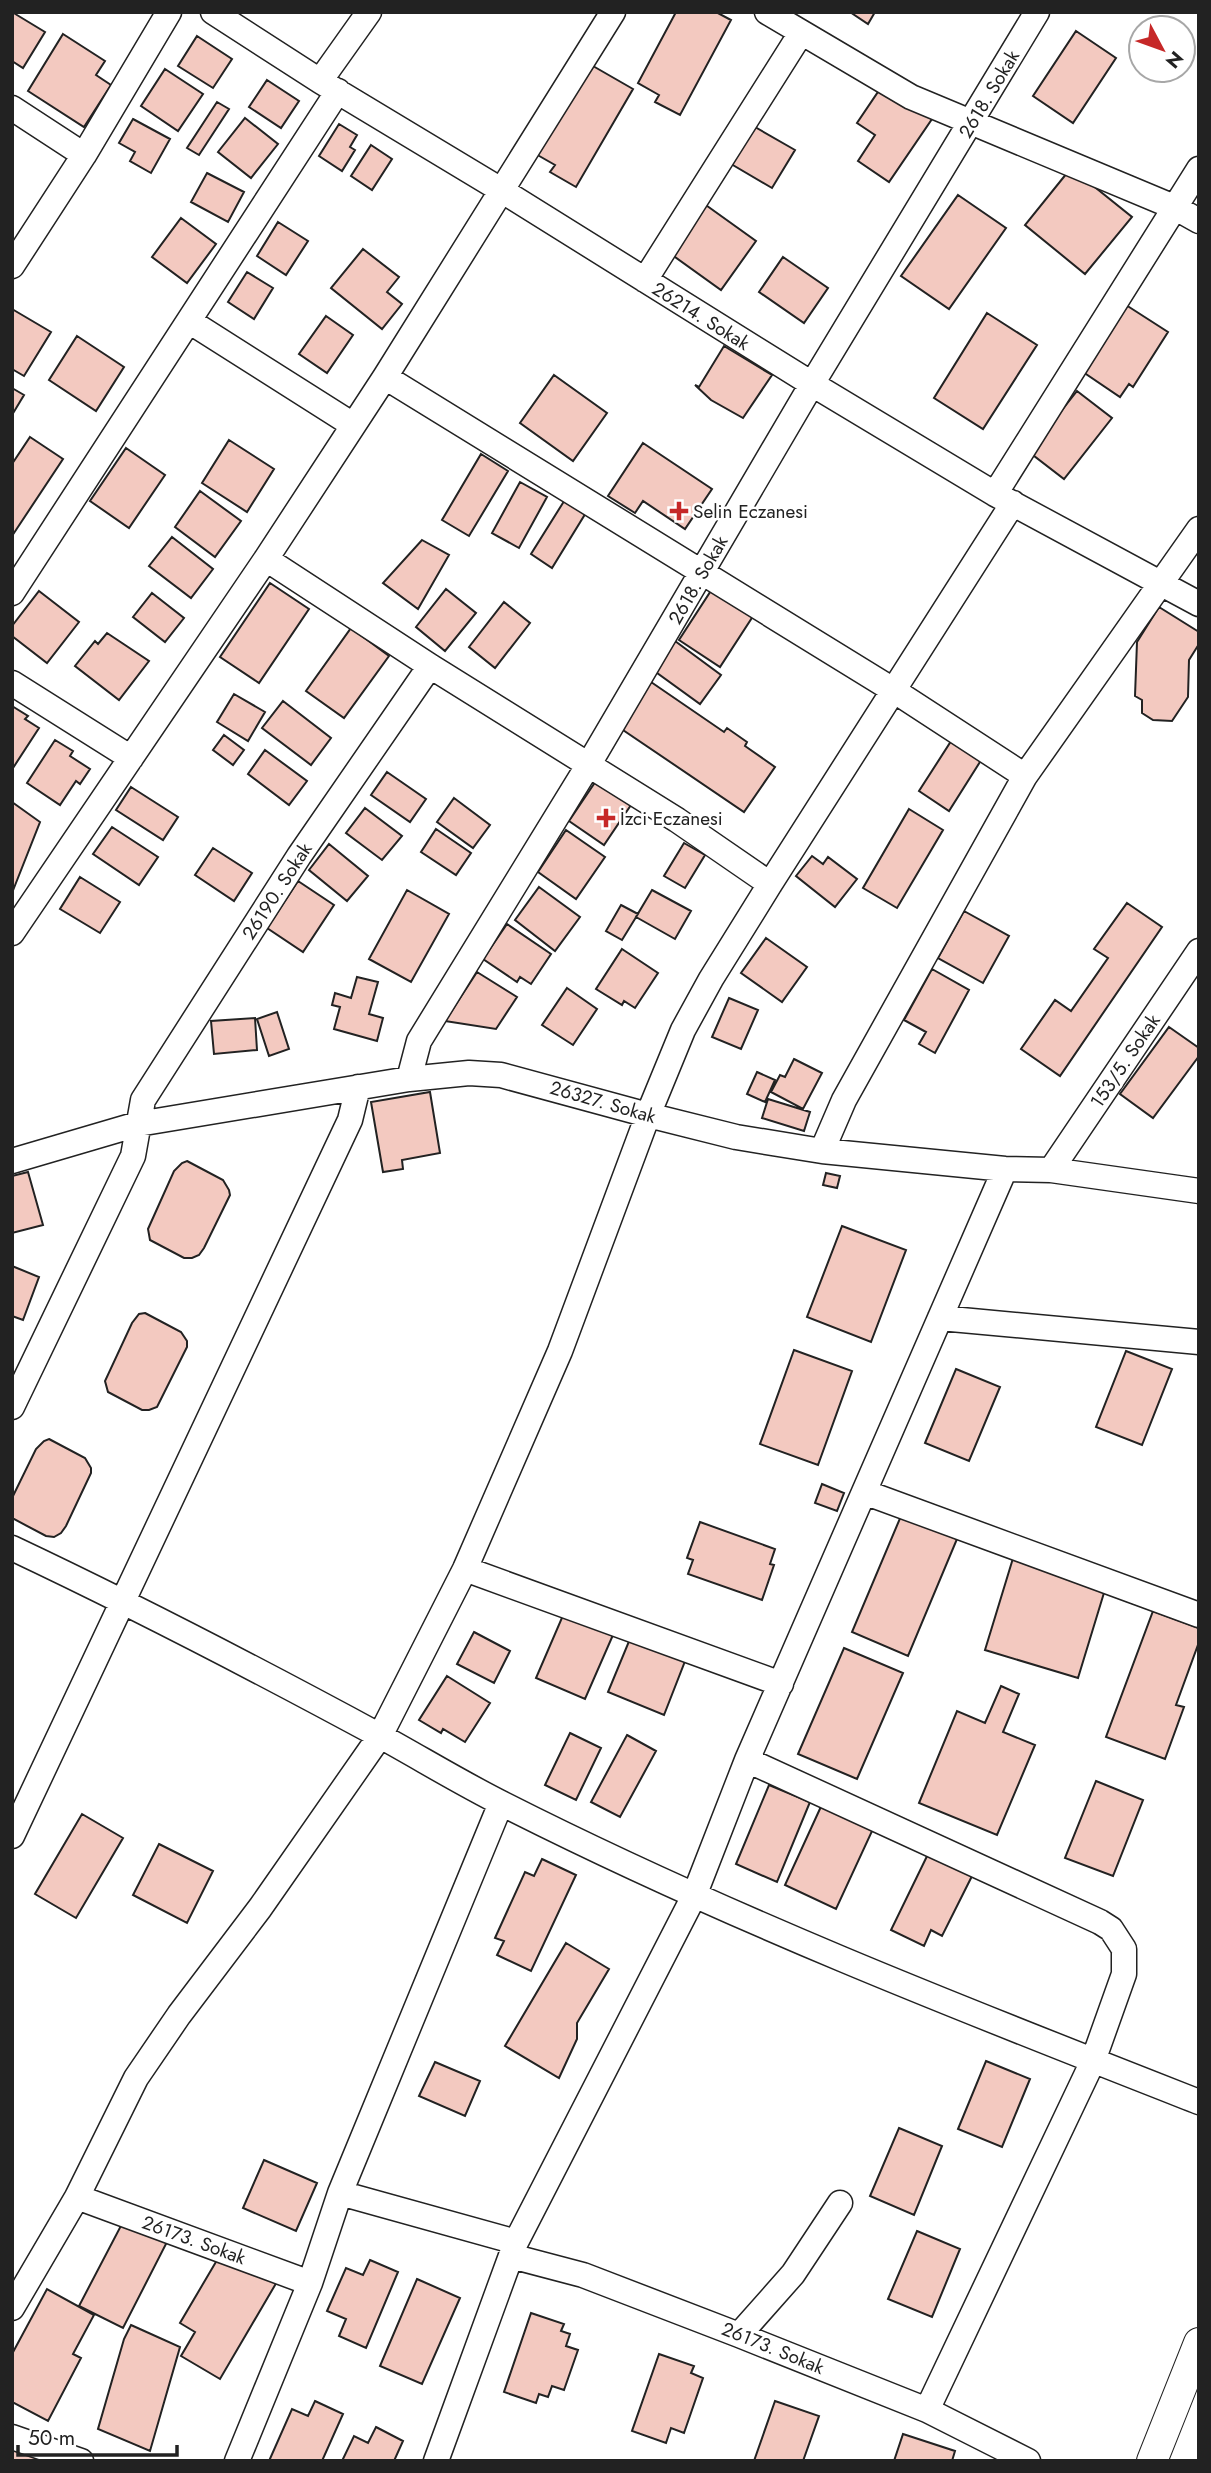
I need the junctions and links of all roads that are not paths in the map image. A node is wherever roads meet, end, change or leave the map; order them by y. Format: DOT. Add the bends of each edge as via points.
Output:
graph roads {
  1 [pos="169,12"];
  2 [pos="213,12"];
  3 [pos="369,12"];
  4 [pos="613,12"];
  5 [pos="767,12"];
  6 [pos="1037,12"];
  7 [pos="802,33"];
  8 [pos="329,86"];
  9 [pos="12,108"];
  10 [pos="972,122"];
  11 [pos="84,155"];
  12 [pos="1199,169"];
  13 [pos="501,190"];
  14 [pos="1174,207"];
  15 [pos="1199,221"];
  16 [pos="12,266"];
  17 [pos="645,281"];
  18 [pos="189,321"];
  19 [pos="385,377"];
  20 [pos="812,384"];
  21 [pos="353,425"];
  22 [pos="1004,498"];
  23 [pos="1199,529"];
  24 [pos="266,559"];
  25 [pos="703,572"];
  26 [pos="1161,585"];
  27 [pos="12,593"];
  28 [pos="1199,604"];
  29 [pos="430,666"];
  30 [pos="12,683"];
  31 [pos="893,690"];
  32 [pos="131,758"];
  33 [pos="589,764"];
  34 [pos="1026,776"];
  35 [pos="770,884"];
  36 [pos="15,924"];
  37 [pos="1199,951"];
  38 [pos="409,1079"];
  39 [pos="358,1087"];
  40 [pos="648,1115"];
  41 [pos="138,1124"];
  42 [pos="822,1151"];
  43 [pos="12,1161"];
  44 [pos="1005,1169"];
  45 [pos="1051,1170"];
  46 [pos="1199,1191"];
  47 [pos="940,1318"];
  48 [pos="1199,1342"];
  49 [pos="12,1407"];
  50 [pos="864,1492"];
  51 [pos="15,1556"];
  52 [pos="465,1569"];
  53 [pos="123,1601"];
  54 [pos="1199,1615"];
  55 [pos="781,1684"];
  56 [pos="380,1736"];
  57 [pos="747,1759"];
  58 [pos="501,1803"];
  59 [pos="12,1836"];
  60 [pos="694,1896"];
  61 [pos="1093,2061"];
  62 [pos="1199,2102"];
  63 [pos="340,2193"];
  64 [pos="77,2197"];
  65 [pos="840,2203"];
  66 [pos="513,2249"];
  67 [pos="310,2283"];
  68 [pos="12,2308"];
  69 [pos="739,2334"];
  70 [pos="1199,2343"];
  71 [pos="927,2410"];
  72 [pos="12,2437"];
  73 [pos="81,2461"];
  74 [pos="237,2461"];
  75 [pos="436,2461"];
  76 [pos="1028,2461"];
  77 [pos="1152,2461"];
  1 -- 11 [label="street"];
  2 -- 8 [label="street, 26214. Sokak"];
  3 -- 8 [label="street"];
  4 -- 13 [label="street"];
  5 -- 7 [label="street"];
  6 -- 10 [label="street, 2618. Sokak"];
  7 -- 10 [label="street" via="911,97"];
  7 -- 17 [label="street"];
  8 -- 13 [label="street, 26214. Sokak"];
  8 -- 18 [label="street"];
  9 -- 11 [label="street"];
  10 -- 14 [label="street"];
  10 -- 20 [label="street, 2618. Sokak"];
  11 -- 16 [label="street"];
  12 -- 14 [label="street"];
  13 -- 17 [label="street, 26214. Sokak"];
  13 -- 19 [label="street"];
  14 -- 15 [label="street"];
  14 -- 22 [label="street"];
  17 -- 20 [label="street, 26214. Sokak"];
  18 -- 21 [label="street"];
  18 -- 27 [label="street"];
  19 -- 21 [label="street"];
  19 -- 25 [label="street"];
  20 -- 22 [label="street, 26214. Sokak"];
  20 -- 25 [label="street, 2618. Sokak"];
  21 -- 24 [label="street"];
  22 -- 26 [label="street, 26214. Sokak"];
  22 -- 31 [label="street"];
  23 -- 26 [label="street"];
  24 -- 29 [label="street"];
  24 -- 32 [label="street"];
  25 -- 31 [label="street"];
  25 -- 33 [label="street, 2618. Sokak"];
  26 -- 28 [label="street, 26214. Sokak"];
  26 -- 34 [label="street"];
  29 -- 33 [label="street"];
  29 -- 41 [label="street, 26190. Sokak" via="299,856 143,1100"];
  30 -- 32 [label="street"];
  31 -- 34 [label="street"];
  31 -- 35 [label="street"];
  32 -- 36 [label="street"];
  33 -- 35 [label="street"];
  33 -- 38 [label="street, 2618. Sokak" via="419,1041"];
  34 -- 42 [label="street" via="844,1100"];
  35 -- 40 [label="street" via="683,1030"];
  37 -- 45 [label="street, 153/5. Sokak"];
  38 -- 39 [label="street, 26327. Sokak"];
  38 -- 40 [label="street, 26327. Sokak" via="501,1074"];
  39 -- 41 [label="street, 26327. Sokak"];
  39 -- 53 [label="street" via="350,1119"];
  40 -- 42 [label="street, 26327. Sokak"];
  40 -- 52 [label="street" via="560,1351"];
  41 -- 43 [label="street, 26327. Sokak"];
  41 -- 49 [label="street, 26190. Sokak" via="133,1156"];
  42 -- 44 [label="street, 26327. Sokak"];
  44 -- 45 [label="street, 26327. Sokak"];
  44 -- 47 [label="street"];
  45 -- 46 [label="street, 26327. Sokak"];
  47 -- 48 [label="street"];
  47 -- 50 [label="street"];
  50 -- 54 [label="street"];
  50 -- 55 [label="street"];
  51 -- 53 [label="street"];
  52 -- 55 [label="street"];
  52 -- 56 [label="street"];
  53 -- 56 [label="street"];
  53 -- 59 [label="street"];
  55 -- 57 [label="street"];
  56 -- 58 [label="street"];
  56 -- 64 [label="street" via="136,2078"];
  57 -- 60 [label="street"];
  57 -- 61 [label="street" via="1111,1928 1124,1949 1124,1974"];
  58 -- 60 [label="street"];
  58 -- 63 [label="street"];
  60 -- 61 [label="street"];
  60 -- 66 [label="street"];
  61 -- 62 [label="street"];
  61 -- 71 [label="street"];
  63 -- 66 [label="street, 26173. Sokak"];
  63 -- 67 [label="street"];
  64 -- 67 [label="street, 26173. Sokak"];
  64 -- 68 [label="street"];
  65 -- 69 [label="street" via="793,2274"];
  66 -- 69 [label="street, 26173. Sokak"];
  66 -- 75 [label="street"];
  67 -- 74 [label="street"];
  69 -- 71 [label="street, 26173. Sokak"];
  70 -- 77 [label="main road"];
  71 -- 76 [label="street, 26173. Sokak"];
  72 -- 73 [label="street"];
}
